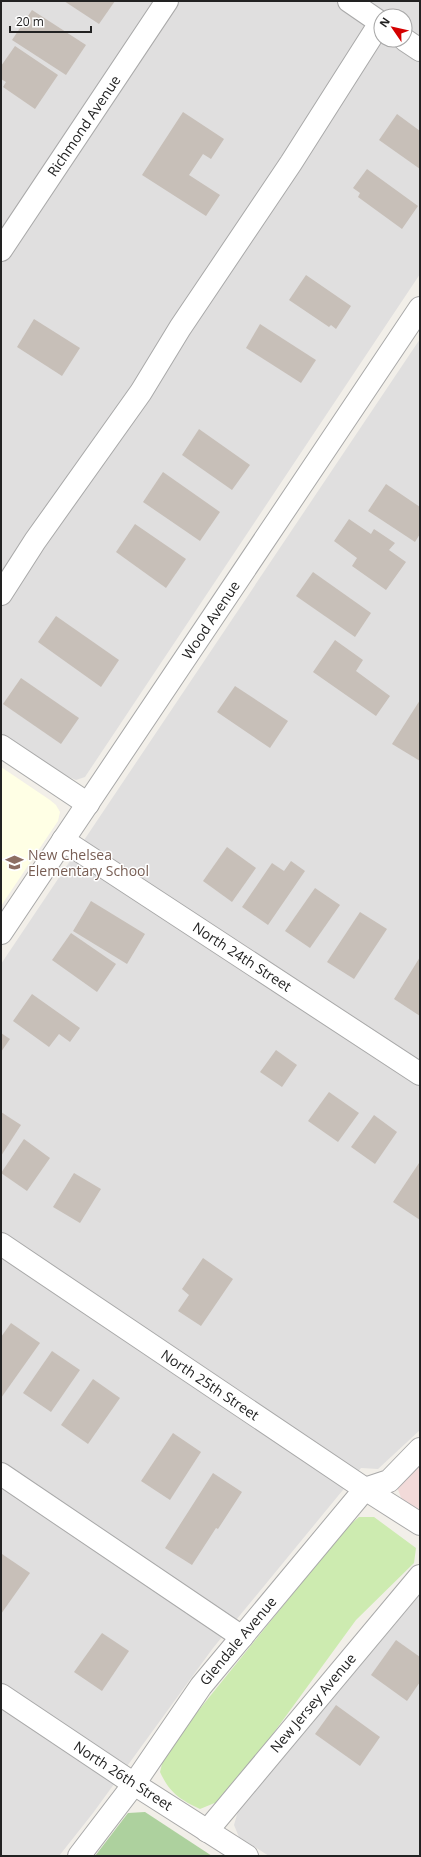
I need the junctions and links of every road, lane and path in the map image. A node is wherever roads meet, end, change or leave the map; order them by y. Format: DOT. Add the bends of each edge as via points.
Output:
graph roads {
  1 [pos="167,1"];
  2 [pos="349,1"];
  3 [pos="373,18"];
  4 [pos="373,35"];
  5 [pos="1,250"];
  6 [pos="420,308"];
  7 [pos="1,594"];
  8 [pos="1,746"];
  9 [pos="88,804"];
  10 [pos="63,840"];
  11 [pos="1,933"];
  12 [pos="420,1074"];
  13 [pos="1,1244"];
  14 [pos="420,1449"];
  15 [pos="1,1474"];
  16 [pos="365,1489"];
  17 [pos="420,1524"];
  18 [pos="420,1576"];
  19 [pos="242,1637"];
  20 [pos="1,1695"];
  21 [pos="134,1784"];
  22 [pos="207,1831"];
  23 [pos="79,1856"];
  24 [pos="247,1856"];
  1 -- 5 [label="street, Richmond Avenue"];
  2 -- 3 [label="street"];
  4 -- 7 [label="street" via="180,328 141,392 35,541"];
  6 -- 9 [label="street, Wood Avenue"];
  8 -- 9 [label="street"];
  9 -- 10 [label="street, Wood Avenue"];
  10 -- 11 [label="street, Wood Avenue"];
  10 -- 12 [label="street, North 24th Street"];
  13 -- 16 [label="street, North 25th Street"];
  14 -- 16 [label="street" via="389,1481"];
  15 -- 19 [label="street"];
  16 -- 17 [label="street, North 25th Street"];
  16 -- 19 [label="street, Glendale Avenue"];
  18 -- 22 [label="street, New Jersey Avenue"];
  19 -- 21 [label="street, Glendale Avenue" via="201,1686"];
  20 -- 21 [label="street, North 26th Street"];
  21 -- 22 [label="street, North 26th Street"];
  21 -- 23 [label="street, Glendale Avenue"];
  22 -- 24 [label="street, North 26th Street"];
}
